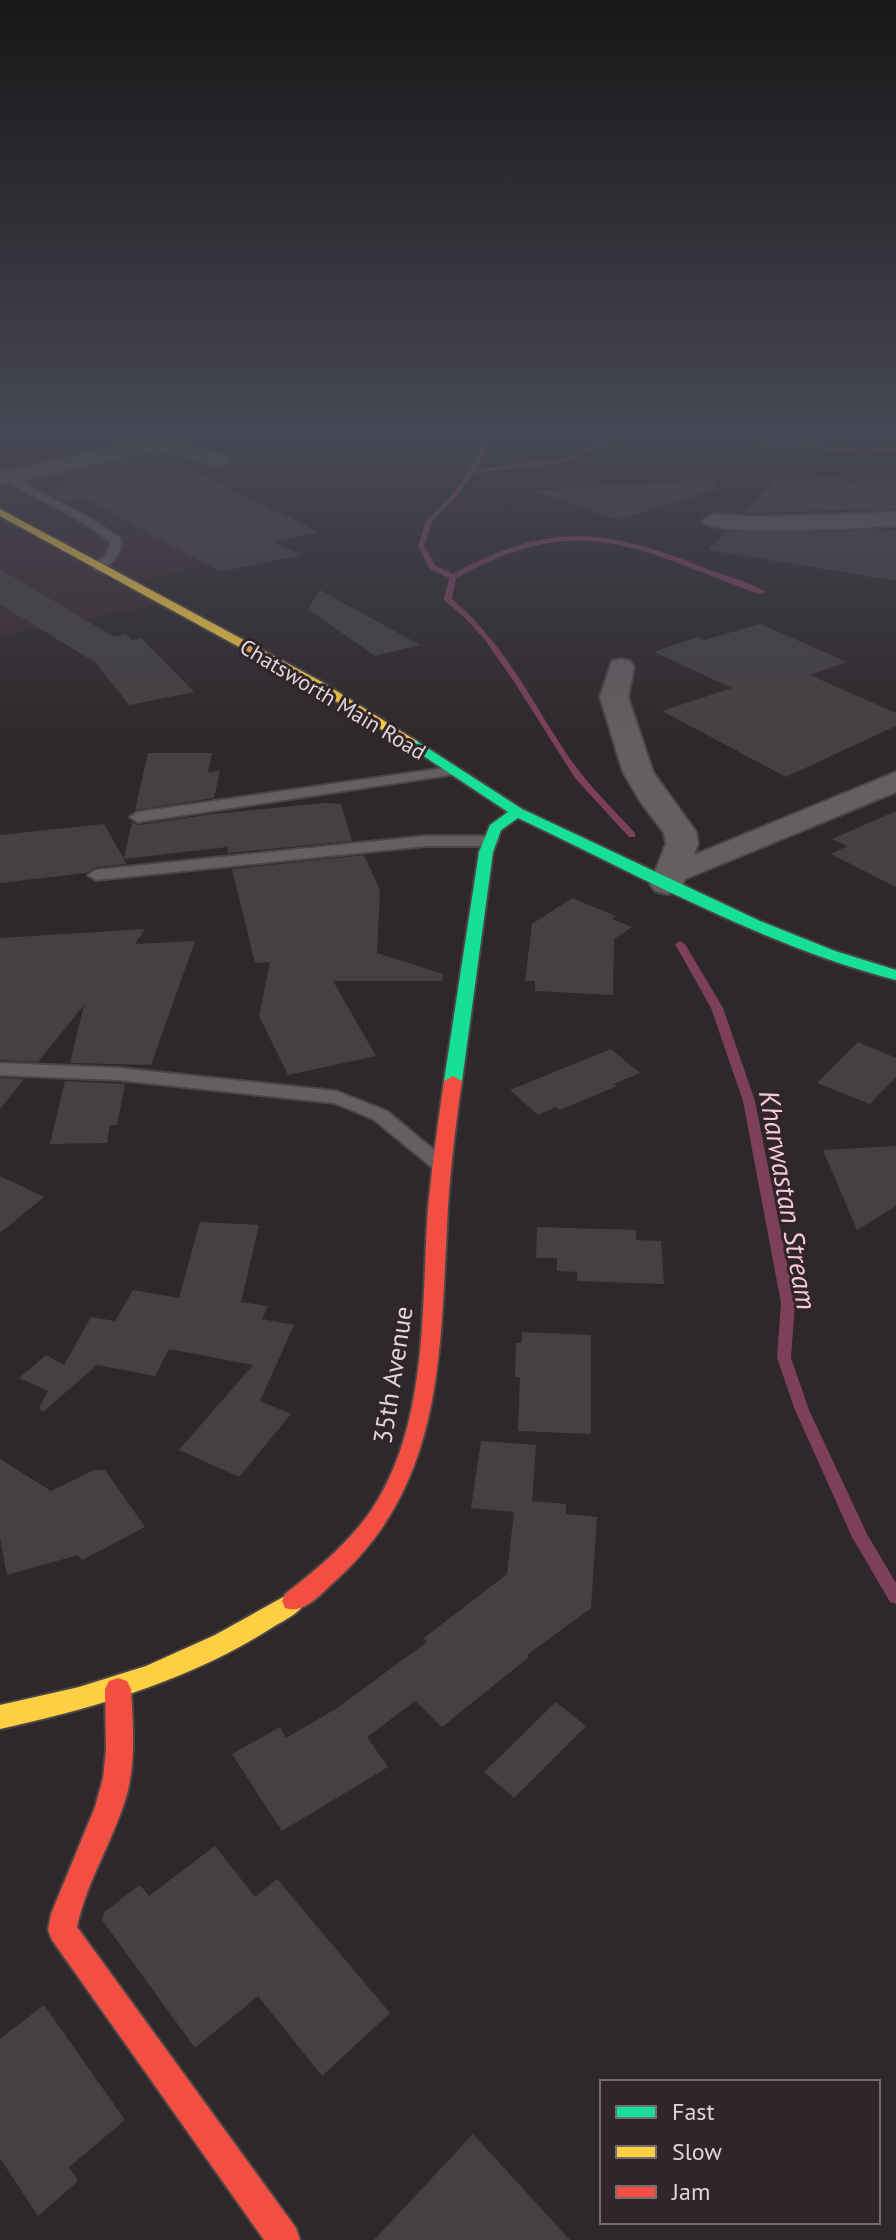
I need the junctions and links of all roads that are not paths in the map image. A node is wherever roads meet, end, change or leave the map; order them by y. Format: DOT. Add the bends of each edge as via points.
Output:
graph roads {
  1 [pos="40,535"];
  2 [pos="107,535"];
  3 [pos="98,567"];
  4 [pos="621,667"];
  5 [pos="451,771"];
  6 [pos="896,781"];
  7 [pos="517,812"];
  8 [pos="138,817"];
  9 [pos="490,841"];
  10 [pos="96,875"];
  11 [pos="669,878"];
  12 [pos="896,975"];
  13 [pos="0,1069"];
  14 [pos="442,1165"];
  15 [pos="118,1689"];
  16 [pos="0,1717"];
  17 [pos="284,2240"];
  1 -- 3 [label="street, Chatsworth Main Road"];
  2 -- 3 [label="lane" via="117,541 112,556"];
  3 -- 5 [label="street, Chatsworth Main Road" via="318,685"];
  4 -- 11 [label="street" via="614,697 638,772 680,832 682,844"];
  5 -- 7 [label="street, Chatsworth Main Road"];
  5 -- 8 [label="lane"];
  6 -- 11 [label="street"];
  7 -- 9 [label="street" via="500,823"];
  7 -- 11 [label="street, Chatsworth Main Road"];
  9 -- 10 [label="lane" via="426,841"];
  9 -- 14 [label="street, 35th Avenue"];
  11 -- 12 [label="street, Chatsworth Main Road" via="829,954"];
  13 -- 14 [label="lane" via="119,1074 336,1097 382,1114"];
  14 -- 15 [label="street, 35th Avenue" via="419,1413 390,1500 371,1529 303,1594 185,1664"];
  15 -- 16 [label="street, 35th Avenue"];
  15 -- 17 [label="street" via="115,1782 109,1807 73,1879 62,1930"];
}
